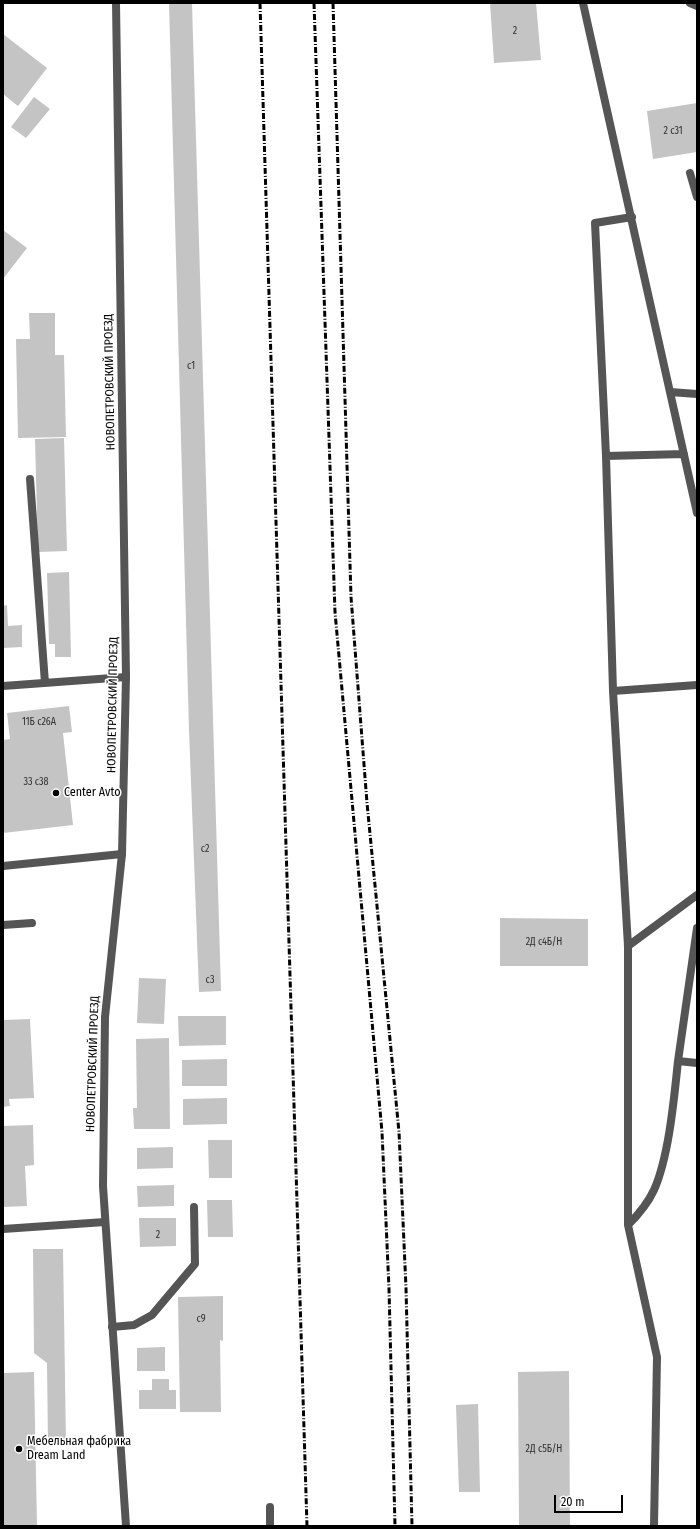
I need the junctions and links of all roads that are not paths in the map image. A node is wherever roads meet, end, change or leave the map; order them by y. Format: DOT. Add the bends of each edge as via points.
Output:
graph roads {
  1 [pos="116,3"];
  2 [pos="583,3"];
  3 [pos="690,3"];
  4 [pos="697,6"];
  5 [pos="690,173"];
  6 [pos="697,197"];
  7 [pos="632,217"];
  8 [pos="670,392"];
  9 [pos="697,394"];
  10 [pos="684,454"];
  11 [pos="606,456"];
  12 [pos="30,479"];
  13 [pos="697,513"];
  14 [pos="126,677"];
  15 [pos="45,683"];
  16 [pos="697,685"];
  17 [pos="3,686"];
  18 [pos="613,691"];
  19 [pos="122,854"];
  20 [pos="3,866"];
  21 [pos="697,895"];
  22 [pos="32,923"];
  23 [pos="3,925"];
  24 [pos="697,928"];
  25 [pos="628,946"];
  26 [pos="678,1061"];
  27 [pos="697,1063"];
  28 [pos="194,1206"];
  29 [pos="105,1222"];
  30 [pos="628,1225"];
  31 [pos="3,1229"];
  32 [pos="112,1327"];
  33 [pos="270,1507"];
  34 [pos="126,1526"];
  35 [pos="270,1526"];
  36 [pos="654,1526"];
  1 -- 14 [label="street, НОВОПЕТРОВСКИЙ ПРОЕЗД"];
  2 -- 7 [label="street"];
  3 -- 4 [label="street"];
  5 -- 6 [label="street"];
  7 -- 8 [label="street"];
  7 -- 11 [label="street" via="595,223"];
  8 -- 9 [label="street"];
  8 -- 10 [label="street"];
  10 -- 11 [label="street"];
  10 -- 13 [label="street"];
  11 -- 18 [label="street"];
  12 -- 15 [label="street"];
  14 -- 15 [label="street"];
  14 -- 19 [label="street, НОВОПЕТРОВСКИЙ ПРОЕЗД"];
  15 -- 17 [label="street"];
  16 -- 18 [label="street"];
  18 -- 25 [label="street"];
  19 -- 20 [label="street"];
  19 -- 29 [label="street, НОВОПЕТРОВСКИЙ ПРОЕЗД" via="104,1017"];
  21 -- 25 [label="street"];
  22 -- 23 [label="street"];
  24 -- 26 [label="street"];
  25 -- 30 [label="street"];
  26 -- 27 [label="street"];
  26 -- 30 [label="street" via="669,1130 654,1190"];
  28 -- 32 [label="street" via="195,1264 152,1315 134,1325"];
  29 -- 31 [label="street"];
  29 -- 32 [label="street, НОВОПЕТРОВСКИЙ ПРОЕЗД"];
  30 -- 36 [label="street" via="657,1357"];
  32 -- 34 [label="street, НОВОПЕТРОВСКИЙ ПРОЕЗД"];
  33 -- 35 [label="street"];
}
